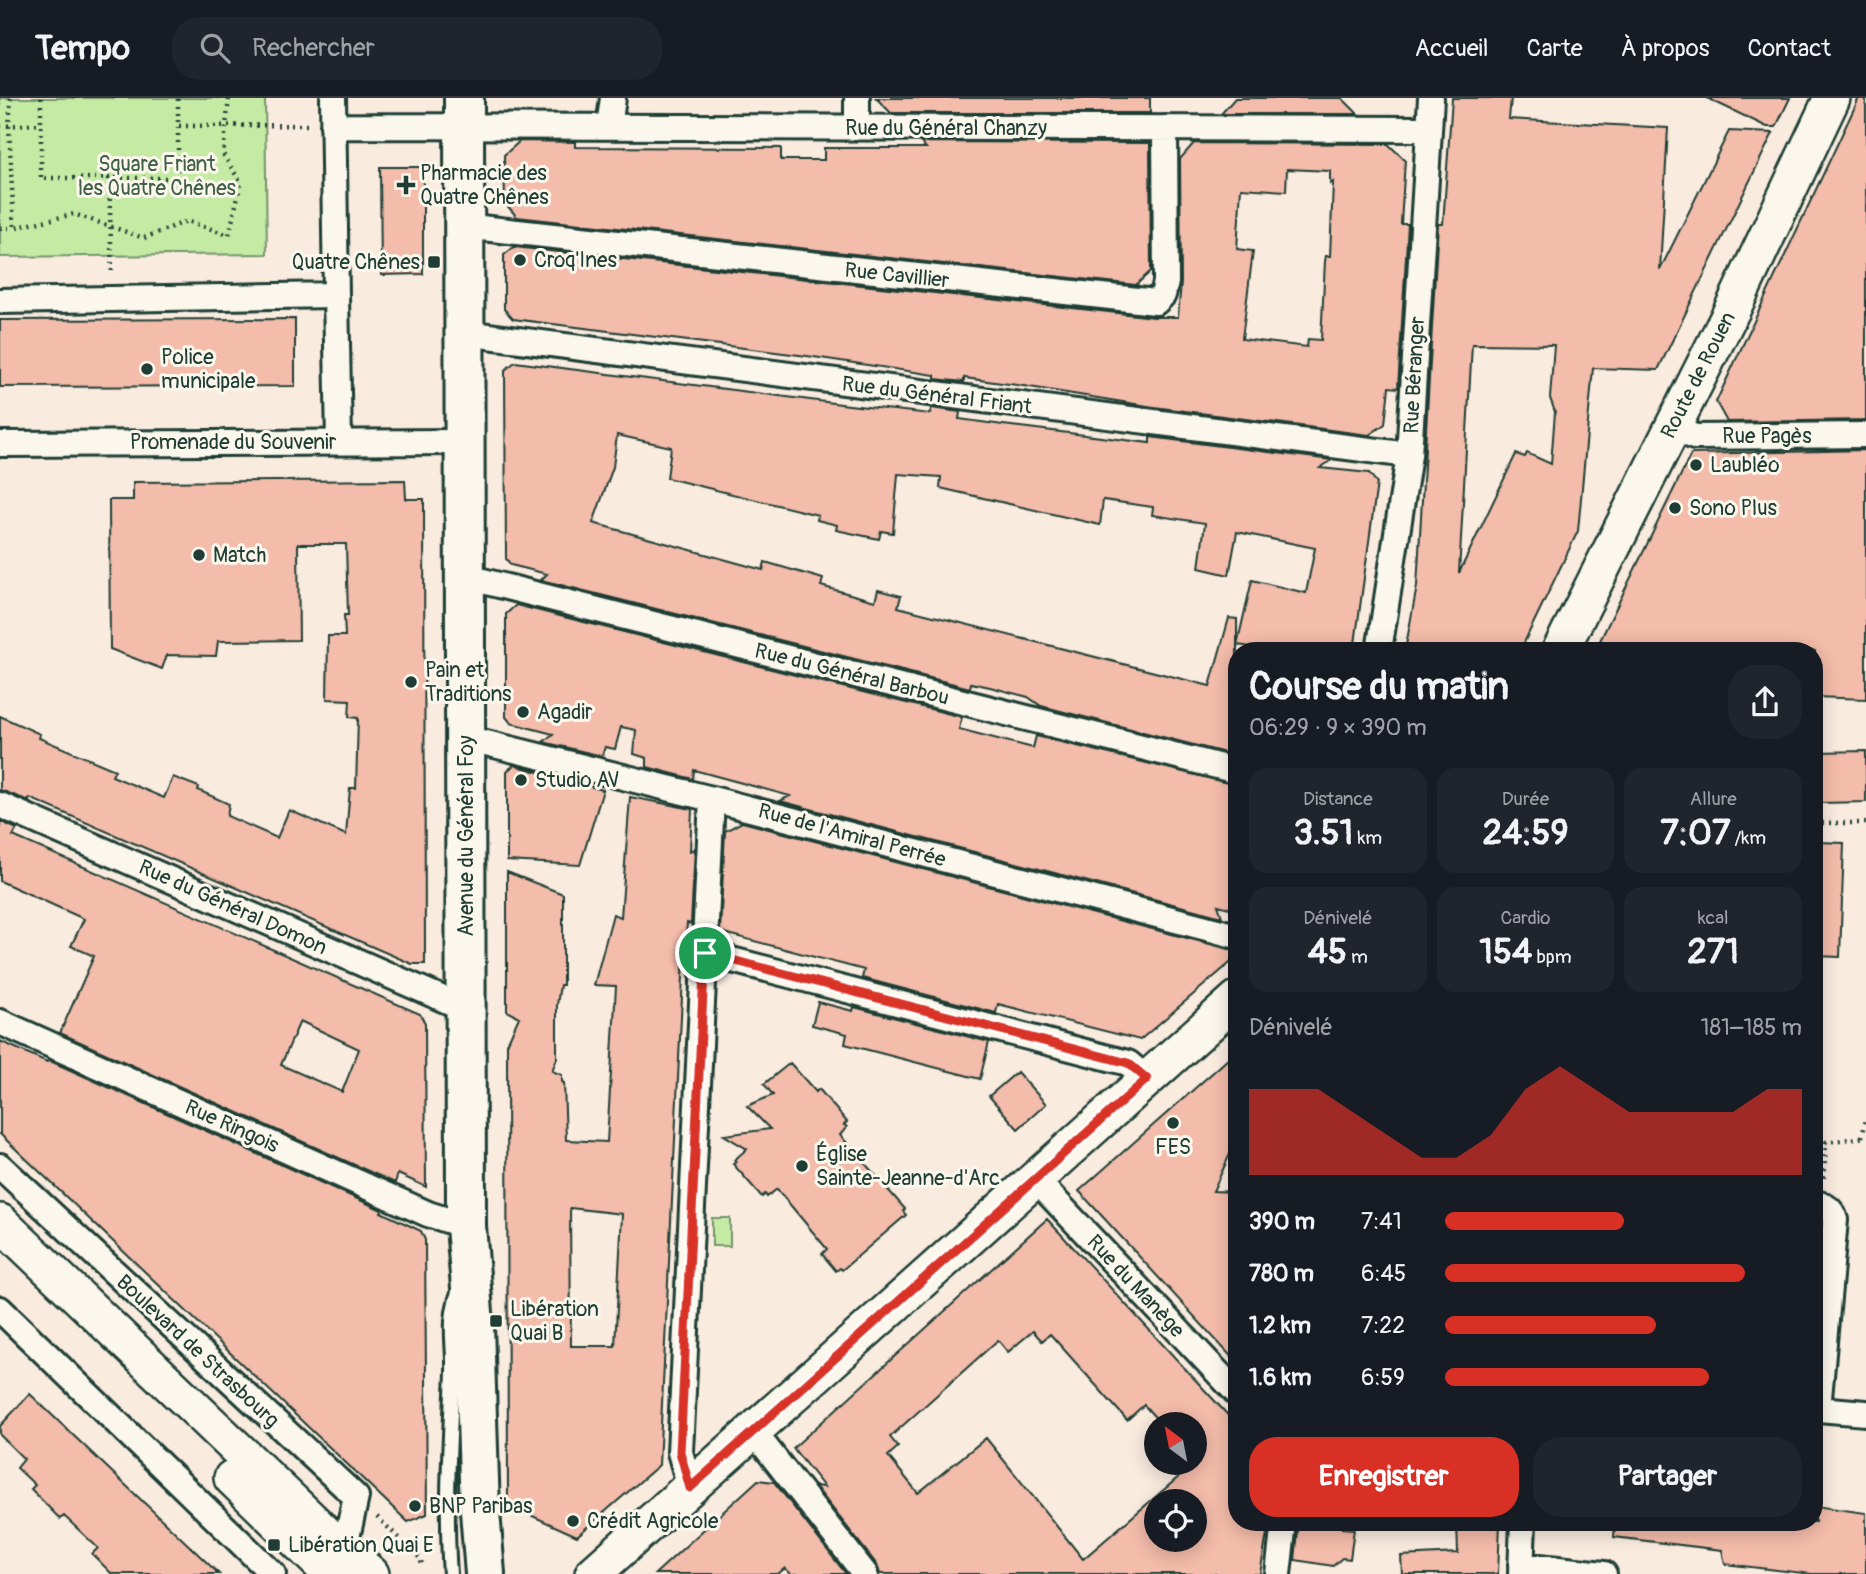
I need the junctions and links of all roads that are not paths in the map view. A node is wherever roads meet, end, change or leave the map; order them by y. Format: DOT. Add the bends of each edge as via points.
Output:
graph roads {
  1 [pos="333,98"];
  2 [pos="613,98"];
  3 [pos="857,98"];
  4 [pos="1431,98"];
  5 [pos="1832,98"];
  6 [pos="464,112"];
  7 [pos="333,125"];
  8 [pos="609,127"];
  9 [pos="857,127"];
  10 [pos="1165,128"];
  11 [pos="1428,129"];
  12 [pos="463,226"];
  13 [pos="336,295"];
  14 [pos="0,302"];
  15 [pos="465,333"];
  16 [pos="1671,425"];
  17 [pos="1866,435"];
  18 [pos="339,442"];
  19 [pos="465,442"];
  20 [pos="0,444"];
  21 [pos="1409,456"];
  22 [pos="467,578"];
  23 [pos="1380,642"];
  24 [pos="1564,642"];
  25 [pos="466,738"];
  26 [pos="1228,769"];
  27 [pos="712,799"];
  28 [pos="0,806"];
  29 [pos="1228,934"];
  30 [pos="705,953"];
  31 [pos="1228,1007"];
  32 [pos="466,1009"];
  33 [pos="0,1022"];
  34 [pos="1147,1079"];
  35 [pos="0,1166"];
  36 [pos="1035,1179"];
  37 [pos="1823,1206"];
  38 [pos="0,1222"];
  39 [pos="468,1242"];
  40 [pos="0,1254"];
  41 [pos="0,1309"];
  42 [pos="1823,1353"];
  43 [pos="1228,1383"];
  44 [pos="1823,1409"];
  45 [pos="1866,1413"];
  46 [pos="753,1431"];
  47 [pos="690,1488"];
  48 [pos="1283,1531"];
  49 [pos="1523,1531"];
  50 [pos="328,1568"];
  51 [pos="1521,1569"];
  52 [pos="273,1574"];
  53 [pos="371,1574"];
  54 [pos="450,1574"];
  55 [pos="485,1574"];
  56 [pos="593,1574"];
  57 [pos="865,1574"];
  58 [pos="1278,1574"];
  59 [pos="1604,1574"];
  1 -- 7 [label="street"];
  2 -- 8 [label="street"];
  3 -- 9 [label="street"];
  4 -- 11 [label="street, Rue Béranger"];
  5 -- 16 [label="main road, Route de Rouen"];
  6 -- 7 [label="street"];
  6 -- 8 [label="street, Rue du Général Chanzy"];
  6 -- 12 [label="main road, Avenue du Général Foy"];
  7 -- 13 [label="street"];
  8 -- 9 [label="street, Rue du Général Chanzy"];
  9 -- 10 [label="street, Rue du Général Chanzy"];
  10 -- 11 [label="street, Rue du Général Chanzy"];
  10 -- 12 [label="street, Rue Cavillier" via="1166,282 1156,302"];
  11 -- 21 [label="street, Rue Béranger"];
  12 -- 15 [label="main road, Avenue du Général Foy"];
  13 -- 14 [label="street"];
  13 -- 18 [label="street"];
  15 -- 19 [label="main road, Avenue du Général Foy"];
  15 -- 21 [label="street, Rue du Général Friant"];
  16 -- 17 [label="street, Rue Pagès" via="1694,437"];
  16 -- 24 [label="main road, Route de Rouen"];
  18 -- 19 [label="street, Promenade du Souvenir"];
  18 -- 20 [label="street, Promenade du Souvenir"];
  19 -- 22 [label="main road, Avenue du Général Foy"];
  21 -- 23 [label="street, Rue Béranger"];
  22 -- 25 [label="main road, Avenue du Général Foy"];
  22 -- 26 [label="street, Rue du Général Barbou"];
  25 -- 27 [label="street, Rue de l'Amiral Perrée"];
  25 -- 32 [label="main road, Avenue du Général Foy"];
  27 -- 29 [label="street, Rue de l'Amiral Perrée"];
  27 -- 30 [label="street"];
  28 -- 32 [label="street, Rue du Général Domon"];
  30 -- 34 [label="street" via="1128,1063"];
  30 -- 47 [label="street" via="680,1452"];
  31 -- 34 [label="main road"];
  32 -- 39 [label="main road, Avenue du Général Foy"];
  33 -- 39 [label="street, Rue Ringois" via="428,1214"];
  34 -- 36 [label="main road"];
  35 -- 50 [label="street, Boulevard de Strasbourg" via="356,1497"];
  36 -- 43 [label="street, Rue du Manège"];
  36 -- 46 [label="main road"];
  37 -- 42 [label="street" via="1835,1220"];
  38 -- 50 [label="main road, Boulevard de Strasbourg"];
  39 -- 54 [label="lane" via="450,1316"];
  39 -- 55 [label="main road, Avenue du Général Foy"];
  40 -- 50 [label="main road, Boulevard de Strasbourg"];
  41 -- 52 [label="street"];
  44 -- 45 [label="street"];
  46 -- 47 [label="main road"];
  46 -- 57 [label="street"];
  47 -- 56 [label="main road"];
  48 -- 58 [label="street"];
  49 -- 51 [label="street"];
  50 -- 53 [label="main road, Boulevard de Strasbourg"];
  51 -- 59 [label="street"];
}
